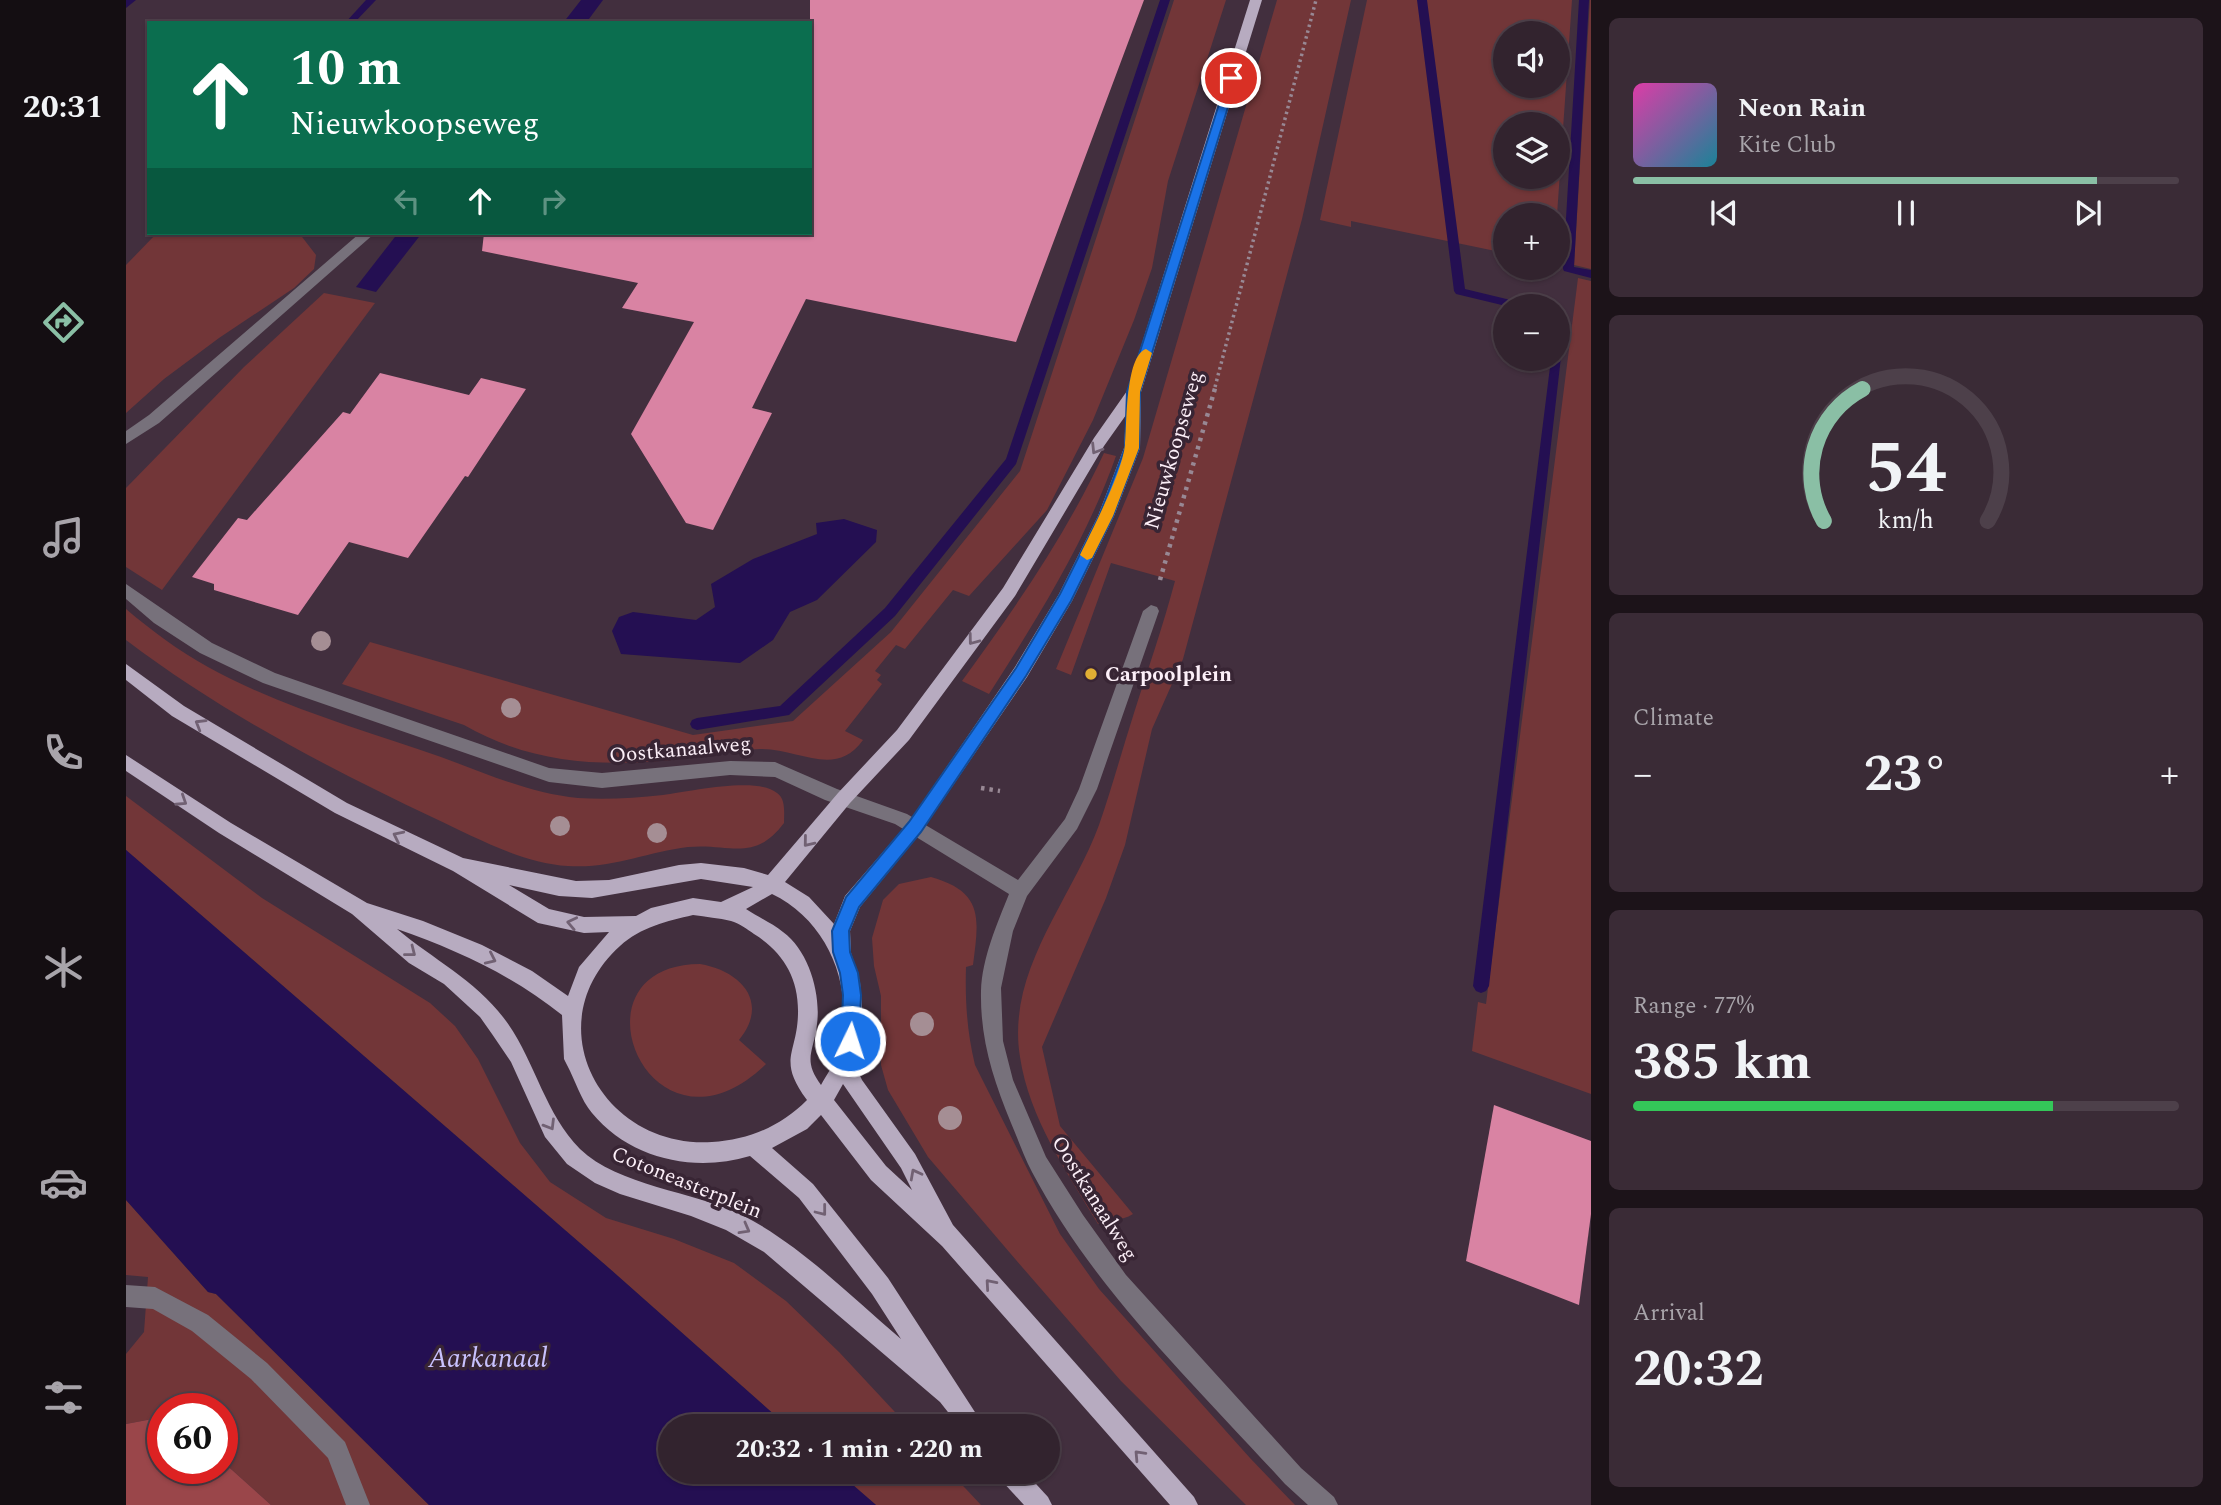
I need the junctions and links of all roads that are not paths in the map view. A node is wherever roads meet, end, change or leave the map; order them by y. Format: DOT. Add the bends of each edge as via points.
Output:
graph roads {
  1 [pos="1256,0"];
  2 [pos="366,235"];
  3 [pos="1134,392"];
  4 [pos="126,439"];
  5 [pos="126,590"];
  6 [pos="1150,611"];
  7 [pos="126,671"];
  8 [pos="126,762"];
  9 [pos="844,798"];
  10 [pos="915,827"];
  11 [pos="460,865"];
  12 [pos="772,884"];
  13 [pos="1020,891"];
  14 [pos="359,908"];
  15 [pos="723,910"];
  16 [pos="639,922"];
  17 [pos="842,952"];
  18 [pos="572,1011"];
  19 [pos="844,1064"];
  20 [pos="821,1100"];
  21 [pos="755,1147"];
  22 [pos="947,1234"];
  23 [pos="126,1296"];
  24 [pos="947,1394"];
  25 [pos="963,1414"];
  26 [pos="1021,1484"];
  27 [pos="358,1505"];
  28 [pos="1041,1505"];
  29 [pos="1186,1505"];
  30 [pos="1326,1505"];
  1 -- 3 [label="main road, Nieuwkoopseweg"];
  2 -- 4 [label="street" via="155,419"];
  3 -- 9 [label="main road, Nieuwkoopseweg, one-way" via="1009,592 903,735"];
  3 -- 10 [label="main road, Nieuwkoopseweg" via="1132,448 1106,516 1066,597 1021,672"];
  5 -- 9 [label="street, Oostkanaalweg" via="206,648 269,678 549,775 575,781 625,782 758,767 792,773"];
  6 -- 13 [label="street" via="1088,789 1070,824"];
  11 -- 7 [label="main road, one-way" via="341,808 178,711"];
  8 -- 14 [label="main road, one-way"];
  9 -- 10 [label="street, Oostkanaalweg"];
  9 -- 12 [label="main road, Nieuwkoopseweg, one-way"];
  10 -- 13 [label="street, Oostkanaalweg"];
  10 -- 17 [label="main road, Nieuwkoopseweg" via="852,902 841,931"];
  11 -- 12 [label="main road" via="581,890 612,889 685,872 723,872"];
  16 -- 11 [label="main road, Cotoneasterplein, one-way" via="584,925 545,917"];
  12 -- 15 [label="main road, Nieuwkoopseweg"];
  12 -- 17 [label="main road" via="813,912"];
  13 -- 30 [label="street, Oostkanaalweg" via="1004,931 991,988 993,1041 1003,1080 1039,1164 1118,1283 1293,1476"];
  14 -- 18 [label="main road, one-way" via="435,932 524,974"];
  14 -- 24 [label="main road, Cotoneasterplein, one-way" via="487,1011 518,1055 552,1130 574,1157 627,1188 691,1205 772,1244"];
  15 -- 16 [label="main road, Cotoneasterplein" via="676,910"];
  15 -- 20 [label="main road, Cotoneasterplein" via="765,928 795,961 808,1003 798,1065"];
  16 -- 18 [label="main road, Cotoneasterplein" via="594,959 579,983"];
  17 -- 19 [label="main road" via="852,995"];
  18 -- 21 [label="main road, Cotoneasterplein" via="570,1037 575,1062 592,1097 619,1127 669,1151 727,1153"];
  19 -- 20 [label="main road"];
  22 -- 19 [label="main road, one-way" via="908,1161"];
  20 -- 21 [label="main road, Cotoneasterplein" via="803,1119"];
  20 -- 22 [label="main road, Cotoneasterplein" via="883,1178"];
  21 -- 24 [label="main road, one-way" via="806,1191 880,1286"];
  29 -- 22 [label="main road, one-way"];
  23 -- 27 [label="street" via="155,1298 200,1323 259,1371 337,1450"];
  24 -- 25 [label="main road"];
  26 -- 28 [label="main road"];
}
